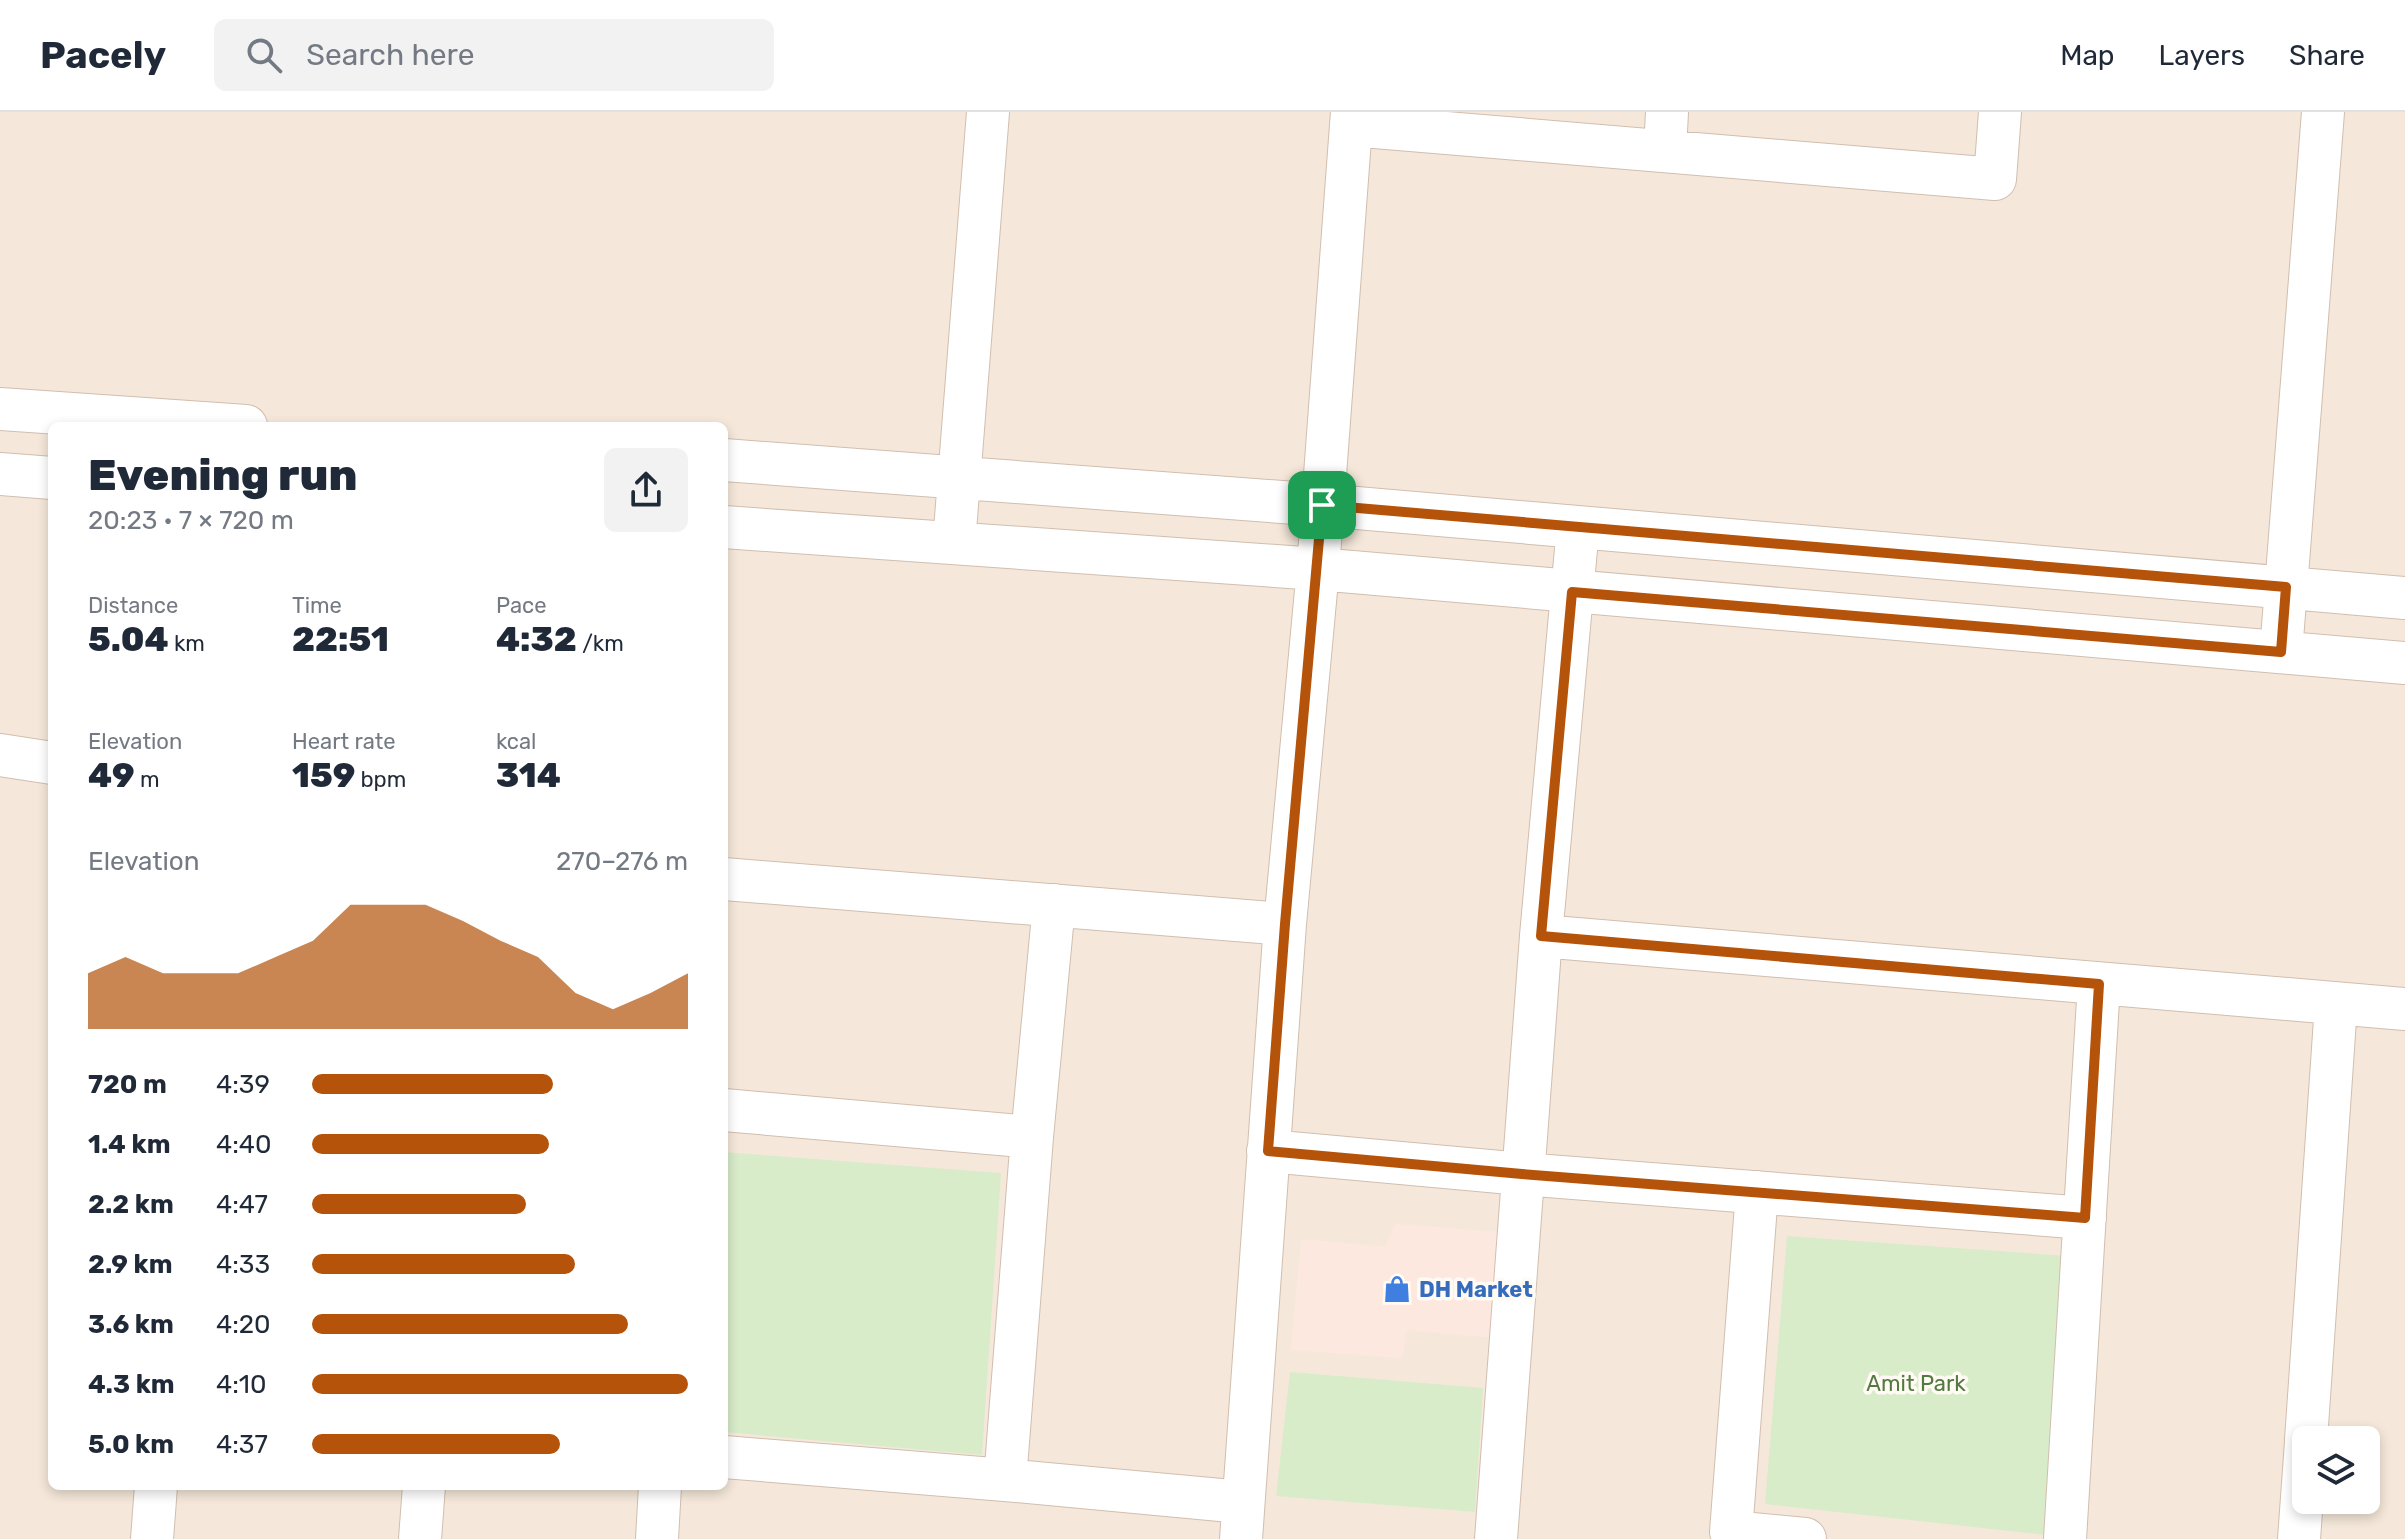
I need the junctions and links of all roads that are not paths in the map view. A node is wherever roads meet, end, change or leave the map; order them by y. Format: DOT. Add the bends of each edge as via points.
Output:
graph roads {
  1 [pos="988,112"];
  2 [pos="2000,112"];
  3 [pos="2323,112"];
  4 [pos="1351,118"];
  5 [pos="1666,131"];
  6 [pos="0,409"];
  7 [pos="182,422"];
  8 [pos="728,460"];
  9 [pos="0,474"];
  10 [pos="961,477"];
  11 [pos="48,478"];
  12 [pos="1322,505"];
  13 [pos="728,527"];
  14 [pos="1578,527"];
  15 [pos="954,543"];
  16 [pos="1318,569"];
  17 [pos="2286,587"];
  18 [pos="1572,592"];
  19 [pos="2405,598"];
  20 [pos="2281,652"];
  21 [pos="2405,663"];
  22 [pos="0,755"];
  23 [pos="48,762"];
  24 [pos="728,879"];
  25 [pos="1054,905"];
  26 [pos="1285,924"];
  27 [pos="1541,936"];
  28 [pos="2099,984"];
  29 [pos="2336,1005"];
  30 [pos="2405,1009"];
  31 [pos="728,1110"];
  32 [pos="1032,1137"];
  33 [pos="1268,1151"];
  34 [pos="1522,1174"];
  35 [pos="1757,1192"];
  36 [pos="2085,1218"];
  37 [pos="2307,1426"];
  38 [pos="728,1457"];
  39 [pos="1005,1480"];
  40 [pos="156,1490"];
  41 [pos="424,1490"];
  42 [pos="660,1490"];
  43 [pos="2301,1514"];
  44 [pos="1242,1520"];
  45 [pos="1730,1536"];
  46 [pos="152,1539"];
  47 [pos="420,1539"];
  48 [pos="657,1539"];
  49 [pos="1496,1539"];
  50 [pos="1805,1539"];
  51 [pos="2065,1539"];
  52 [pos="2299,1539"];
  1 -- 10 [label="street"];
  2 -- 5 [label="street" via="1995,179"];
  3 -- 17 [label="street"];
  4 -- 5 [label="street"];
  4 -- 12 [label="street"];
  6 -- 7 [label="street"];
  8 -- 10 [label="street"];
  9 -- 11 [label="street"];
  10 -- 12 [label="street"];
  10 -- 15 [label="street"];
  12 -- 14 [label="street"];
  12 -- 16 [label="street"];
  13 -- 15 [label="street"];
  14 -- 17 [label="street"];
  14 -- 18 [label="street"];
  15 -- 16 [label="street"];
  16 -- 18 [label="street"];
  16 -- 26 [label="street"];
  17 -- 19 [label="street"];
  17 -- 20 [label="street"];
  18 -- 20 [label="street"];
  18 -- 27 [label="street"];
  20 -- 21 [label="street"];
  22 -- 23 [label="street"];
  24 -- 25 [label="street"];
  25 -- 26 [label="street"];
  25 -- 32 [label="street"];
  26 -- 33 [label="street"];
  27 -- 28 [label="street"];
  27 -- 34 [label="street"];
  28 -- 29 [label="street"];
  28 -- 36 [label="street"];
  29 -- 30 [label="street"];
  29 -- 37 [label="street"];
  31 -- 32 [label="street"];
  32 -- 39 [label="street"];
  33 -- 34 [label="street"];
  33 -- 44 [label="street"];
  34 -- 35 [label="street"];
  34 -- 49 [label="street"];
  35 -- 36 [label="street"];
  35 -- 45 [label="street"];
  36 -- 51 [label="street"];
  38 -- 39 [label="street"];
  39 -- 44 [label="street"];
  40 -- 46 [label="street"];
  41 -- 47 [label="street"];
  42 -- 48 [label="street"];
  43 -- 52 [label="street"];
  45 -- 50 [label="street"];
}
